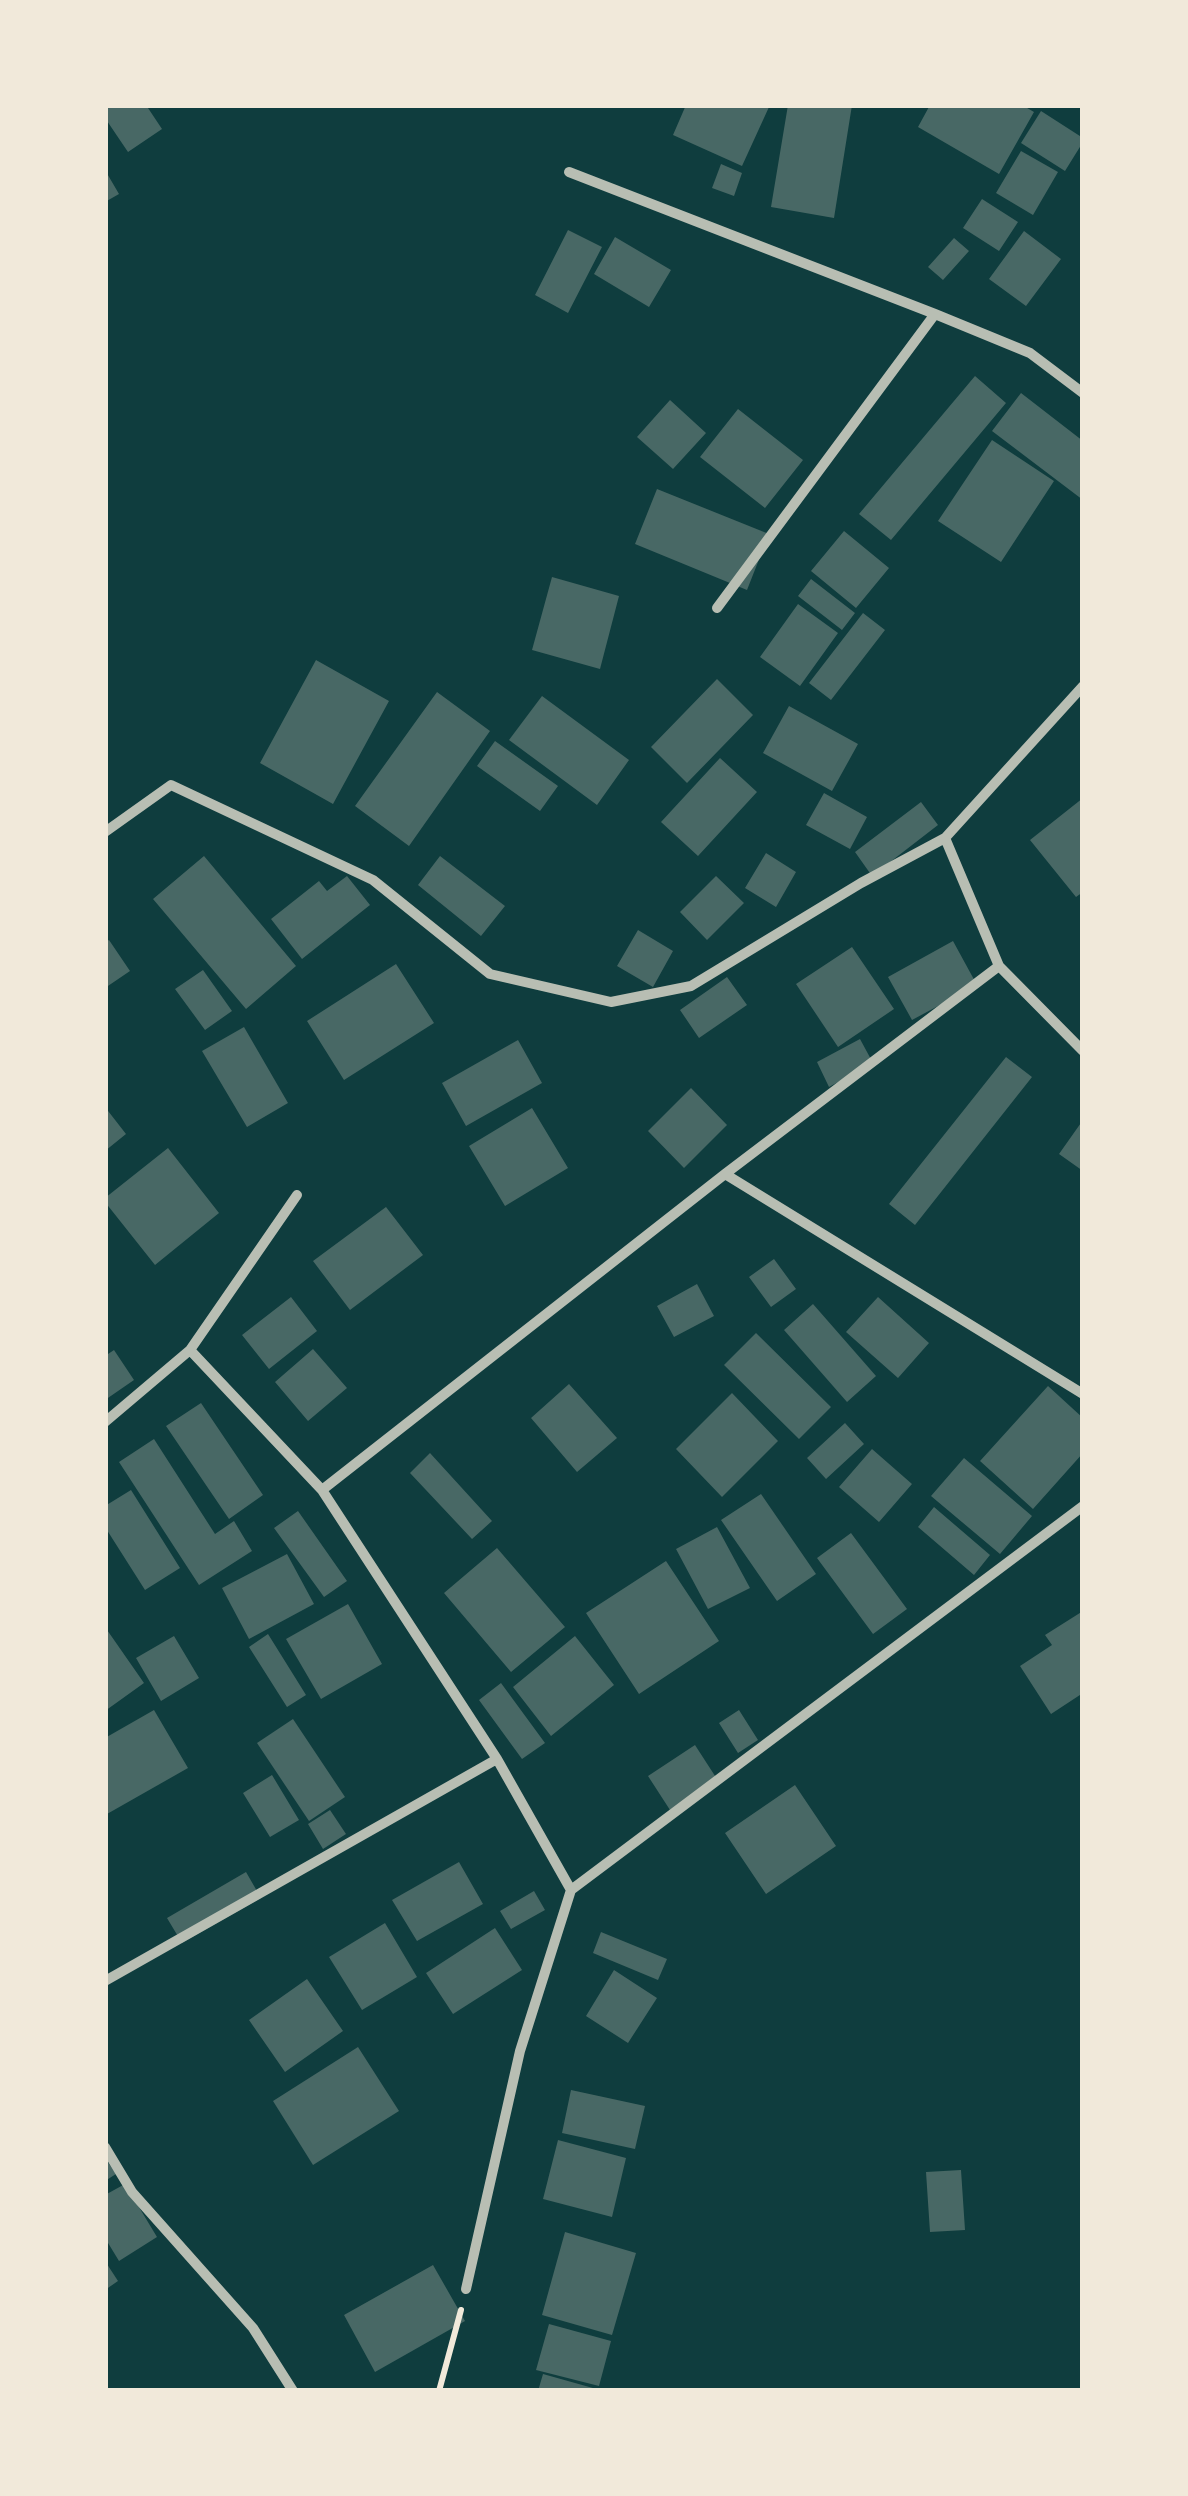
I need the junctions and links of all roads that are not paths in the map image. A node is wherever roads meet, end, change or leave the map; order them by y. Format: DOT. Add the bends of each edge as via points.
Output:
graph roads {
  1 [pos="569,172"];
  2 [pos="935,314"];
  3 [pos="1083,393"];
  4 [pos="717,608"];
  5 [pos="1083,686"];
  6 [pos="105,832"];
  7 [pos="945,838"];
  8 [pos="999,966"];
  9 [pos="1083,1051"];
  10 [pos="726,1174"];
  11 [pos="297,1195"];
  12 [pos="190,1350"];
  13 [pos="1083,1394"];
  14 [pos="105,1422"];
  15 [pos="322,1490"];
  16 [pos="1083,1506"];
  17 [pos="497,1760"];
  18 [pos="571,1890"];
  19 [pos="105,1981"];
  20 [pos="105,2147"];
  21 [pos="466,2289"];
  22 [pos="293,2391"];
  1 -- 2 [label="street"];
  2 -- 3 [label="street" via="1030,353"];
  2 -- 4 [label="street"];
  5 -- 7 [label="street"];
  6 -- 7 [label="street" via="171,785 373,880 490,974 611,1002 691,986"];
  7 -- 8 [label="street"];
  8 -- 9 [label="street"];
  8 -- 10 [label="street"];
  10 -- 13 [label="street"];
  10 -- 15 [label="street"];
  11 -- 12 [label="street"];
  12 -- 14 [label="street"];
  12 -- 15 [label="street"];
  15 -- 17 [label="street"];
  16 -- 18 [label="street"];
  17 -- 18 [label="street"];
  17 -- 19 [label="street"];
  18 -- 21 [label="street" via="520,2051"];
  20 -- 22 [label="street" via="132,2192 253,2328"];
}
